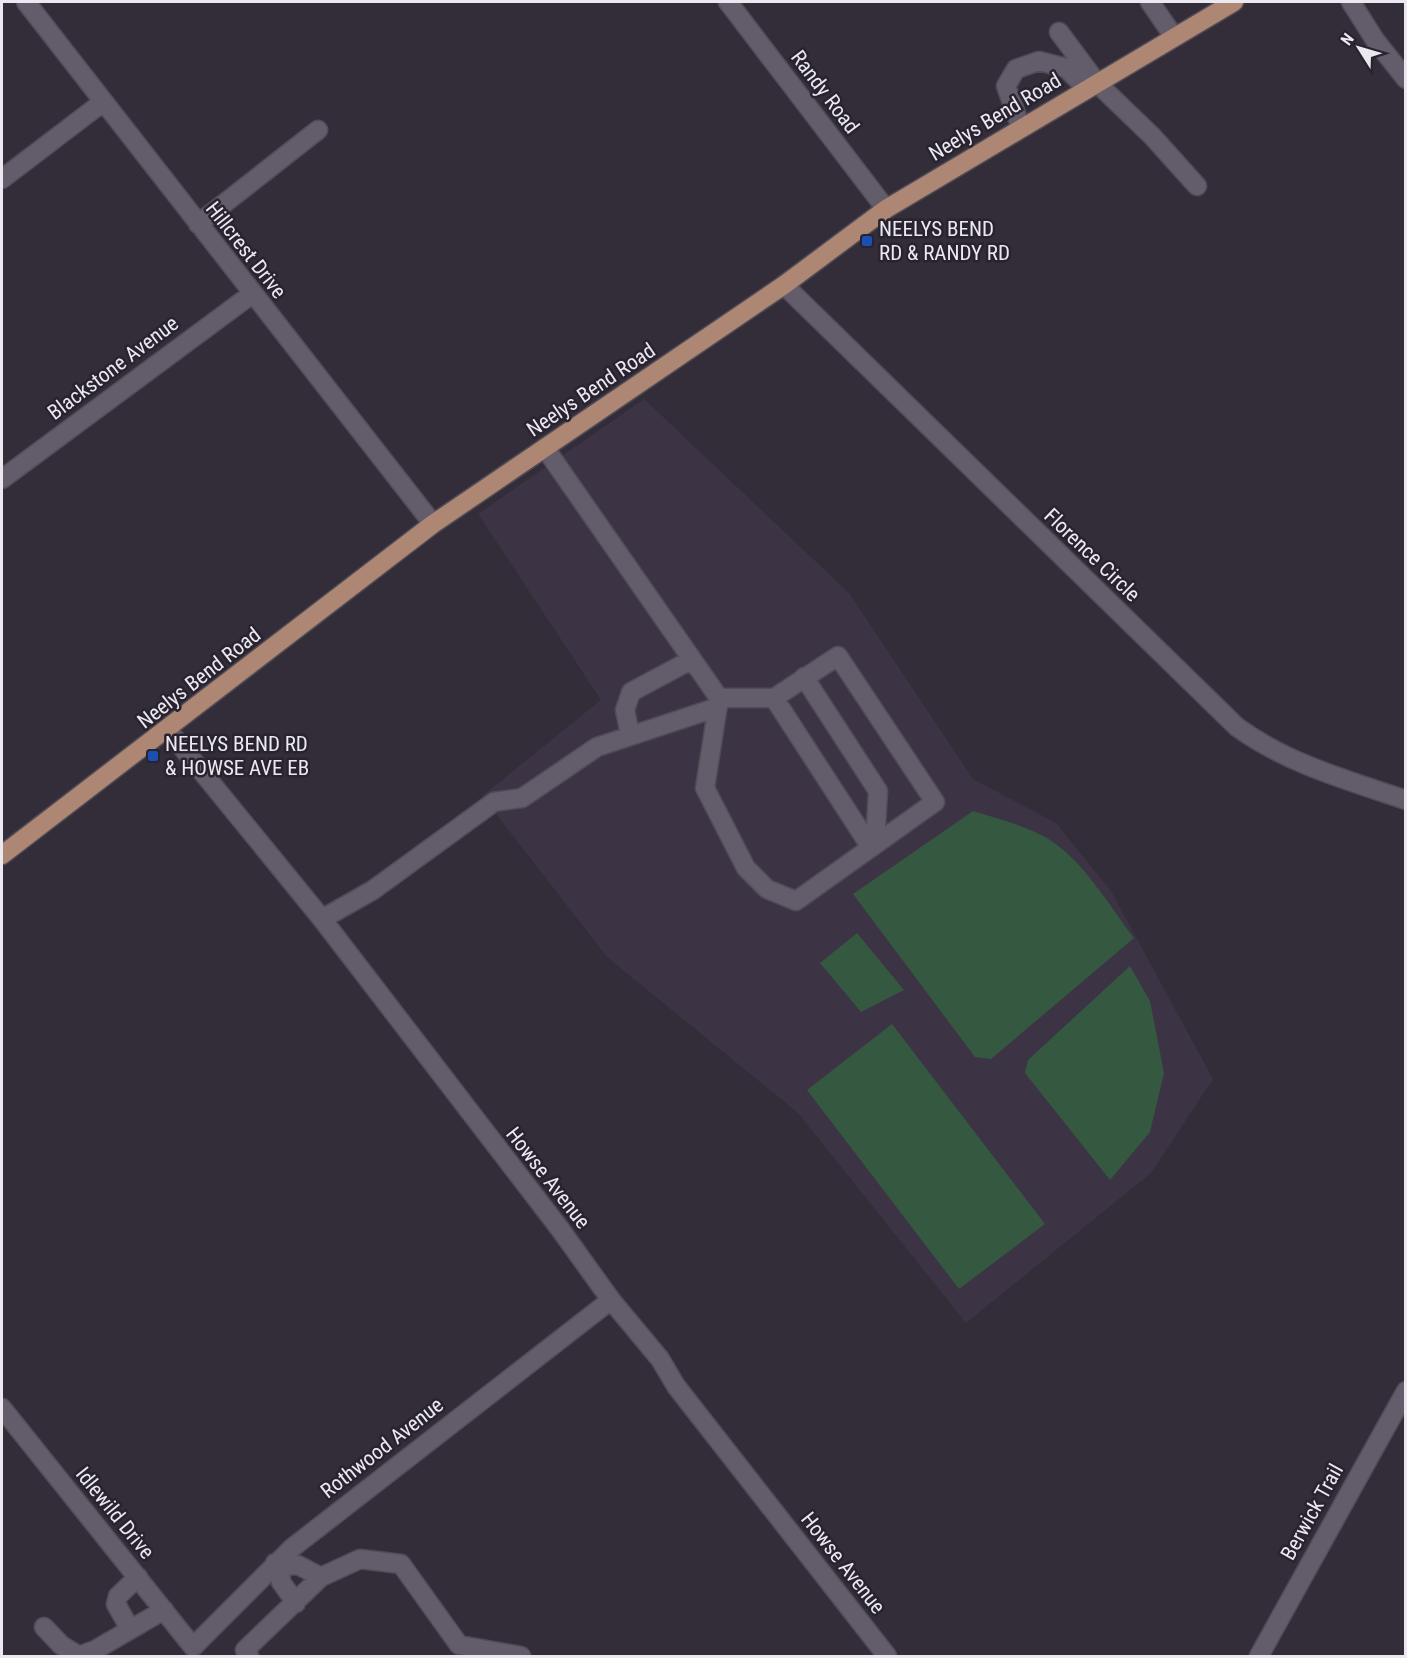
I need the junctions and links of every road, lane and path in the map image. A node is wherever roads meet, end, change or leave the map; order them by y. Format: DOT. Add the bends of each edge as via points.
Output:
graph roads {
  1 [pos="26,2"];
  2 [pos="728,2"];
  3 [pos="1150,2"];
  4 [pos="1234,2"];
  5 [pos="1351,2"];
  6 [pos="1059,32"];
  7 [pos="1174,37"];
  8 [pos="1406,79"];
  9 [pos="1092,86"];
  10 [pos="103,102"];
  11 [pos="1021,128"];
  12 [pos="318,129"];
  13 [pos="2,179"];
  14 [pos="1197,186"];
  15 [pos="886,209"];
  16 [pos="198,224"];
  17 [pos="784,285"];
  18 [pos="252,294"];
  19 [pos="545,448"];
  20 [pos="2,479"];
  21 [pos="433,524"];
  22 [pos="691,660"];
  23 [pos="804,677"];
  24 [pos="774,698"];
  25 [pos="718,702"];
  26 [pos="168,730"];
  27 [pos="630,735"];
  28 [pos="1406,800"];
  29 [pos="870,846"];
  30 [pos="2,855"];
  31 [pos="322,919"];
  32 [pos="611,1300"];
  33 [pos="1406,1391"];
  34 [pos="2,1408"];
  35 [pos="278,1565"];
  36 [pos="138,1577"];
  37 [pos="321,1577"];
  38 [pos="296,1603"];
  39 [pos="164,1610"];
  40 [pos="44,1627"];
  41 [pos="130,1629"];
  42 [pos="192,1652"];
  43 [pos="249,1656"];
  44 [pos="521,1656"];
  45 [pos="887,1656"];
  46 [pos="1259,1656"];
  1 -- 10 [label="street, Hillcrest Drive"];
  2 -- 15 [label="street, Randy Road"];
  3 -- 7 [label="street"];
  4 -- 7 [label="main road, Neelys Bend Road"];
  5 -- 8 [label="street"];
  6 -- 9 [label="street"];
  7 -- 9 [label="main road, Neelys Bend Road"];
  9 -- 11 [label="main road, Neelys Bend Road"];
  9 -- 11 [label="street" via="1066,68 1039,61 1016,69 1006,86"];
  9 -- 14 [label="street" via="1152,136"];
  10 -- 13 [label="street"];
  10 -- 16 [label="street, Hillcrest Drive"];
  11 -- 15 [label="main road, Neelys Bend Road"];
  12 -- 16 [label="street"];
  15 -- 17 [label="main road, Neelys Bend Road"];
  16 -- 18 [label="street, Hillcrest Drive"];
  17 -- 19 [label="main road, Neelys Bend Road"];
  17 -- 28 [label="street, Florence Circle" via="1237,727 1310,768"];
  18 -- 20 [label="street, Blackstone Avenue"];
  18 -- 21 [label="street, Hillcrest Drive"];
  19 -- 21 [label="main road, Neelys Bend Road"];
  19 -- 22 [label="street"];
  21 -- 26 [label="main road, Neelys Bend Road"];
  22 -- 25 [label="street"];
  22 -- 27 [label="street" via="631,692 625,710"];
  23 -- 24 [label="street"];
  23 -- 29 [label="street" via="878,791 876,827"];
  23 -- 29 [label="street" via="838,656 935,802"];
  24 -- 25 [label="street"];
  24 -- 29 [label="street"];
  25 -- 27 [label="street"];
  25 -- 29 [label="street" via="705,788 746,867 767,889 796,901"];
  26 -- 30 [label="main road, Neelys Bend Road"];
  26 -- 31 [label="street, Howse Avenue"];
  27 -- 31 [label="street" via="597,747 522,798 494,802 373,890"];
  31 -- 32 [label="street, Howse Avenue"];
  32 -- 35 [label="street, Rothwood Avenue" via="358,1495"];
  32 -- 45 [label="street, Howse Avenue"];
  33 -- 46 [label="street, Berwick Trail"];
  34 -- 36 [label="street, Idlewild Drive"];
  35 -- 37 [label="street" via="298,1565"];
  35 -- 38 [label="street" via="281,1582"];
  35 -- 42 [label="street, Rothwood Avenue"];
  36 -- 39 [label="street, Idlewild Drive"];
  36 -- 41 [label="street" via="118,1596 116,1604"];
  37 -- 38 [label="street"];
  37 -- 44 [label="street" via="360,1559 400,1564 459,1645"];
  38 -- 43 [label="street" via="245,1650"];
  39 -- 41 [label="street"];
  39 -- 42 [label="street, Idlewild Drive"];
  40 -- 41 [label="street" via="61,1646 79,1656"];
}
